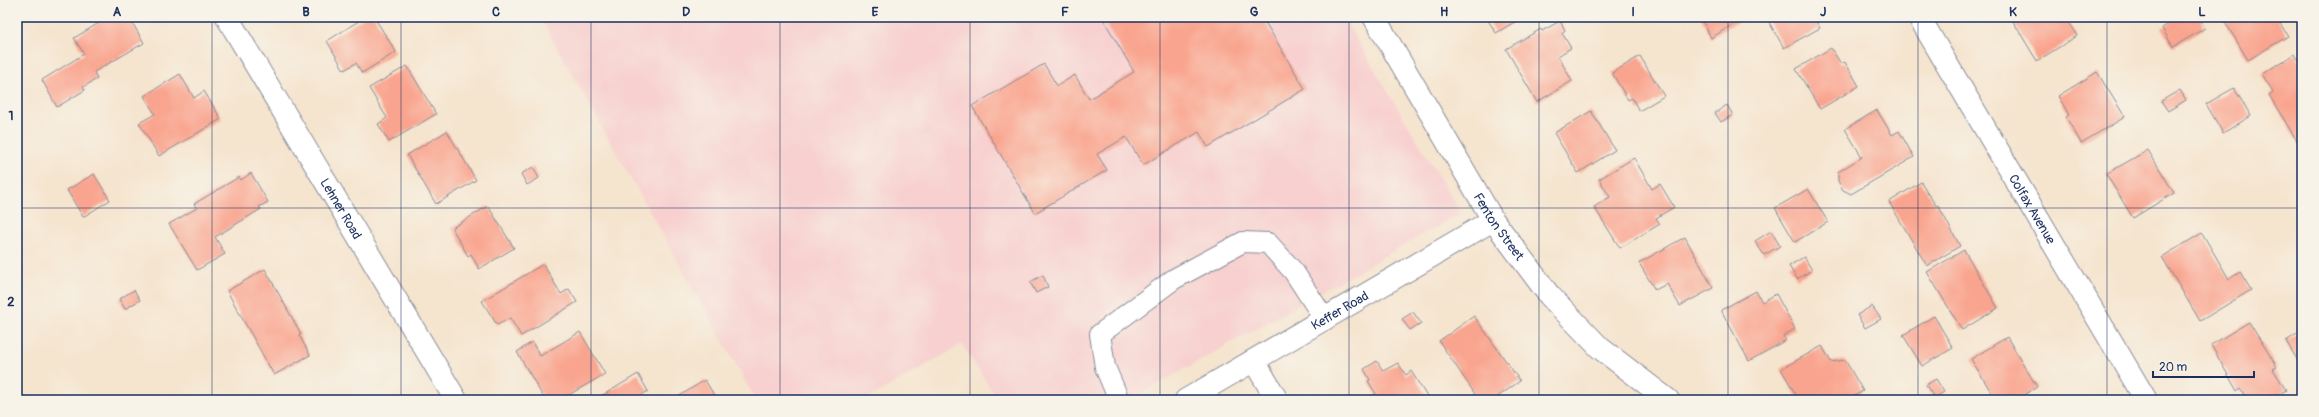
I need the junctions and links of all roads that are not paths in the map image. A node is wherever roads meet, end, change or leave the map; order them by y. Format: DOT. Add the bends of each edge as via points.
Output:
graph roads {
  1 [pos="227,17"];
  2 [pos="1374,17"];
  3 [pos="1919,17"];
  4 [pos="1493,220"];
  5 [pos="1325,320"];
  6 [pos="1254,361"];
  7 [pos="456,400"];
  8 [pos="1119,400"];
  9 [pos="1186,400"];
  10 [pos="1277,400"];
  11 [pos="1668,400"];
  12 [pos="2146,400"];
  1 -- 7 [label="street, Lehner Road"];
  2 -- 4 [label="street, Fenton Street"];
  3 -- 12 [label="street, Colfax Avenue"];
  4 -- 5 [label="street, Keffer Road"];
  4 -- 11 [label="street, Fenton Street" via="1549,295 1600,348"];
  5 -- 6 [label="street, Keffer Road"];
  5 -- 8 [label="lane" via="1294,272 1268,243 1243,242 1174,279 1100,334 1105,367"];
  6 -- 9 [label="street, Keffer Road"];
  6 -- 10 [label="street"];
}
